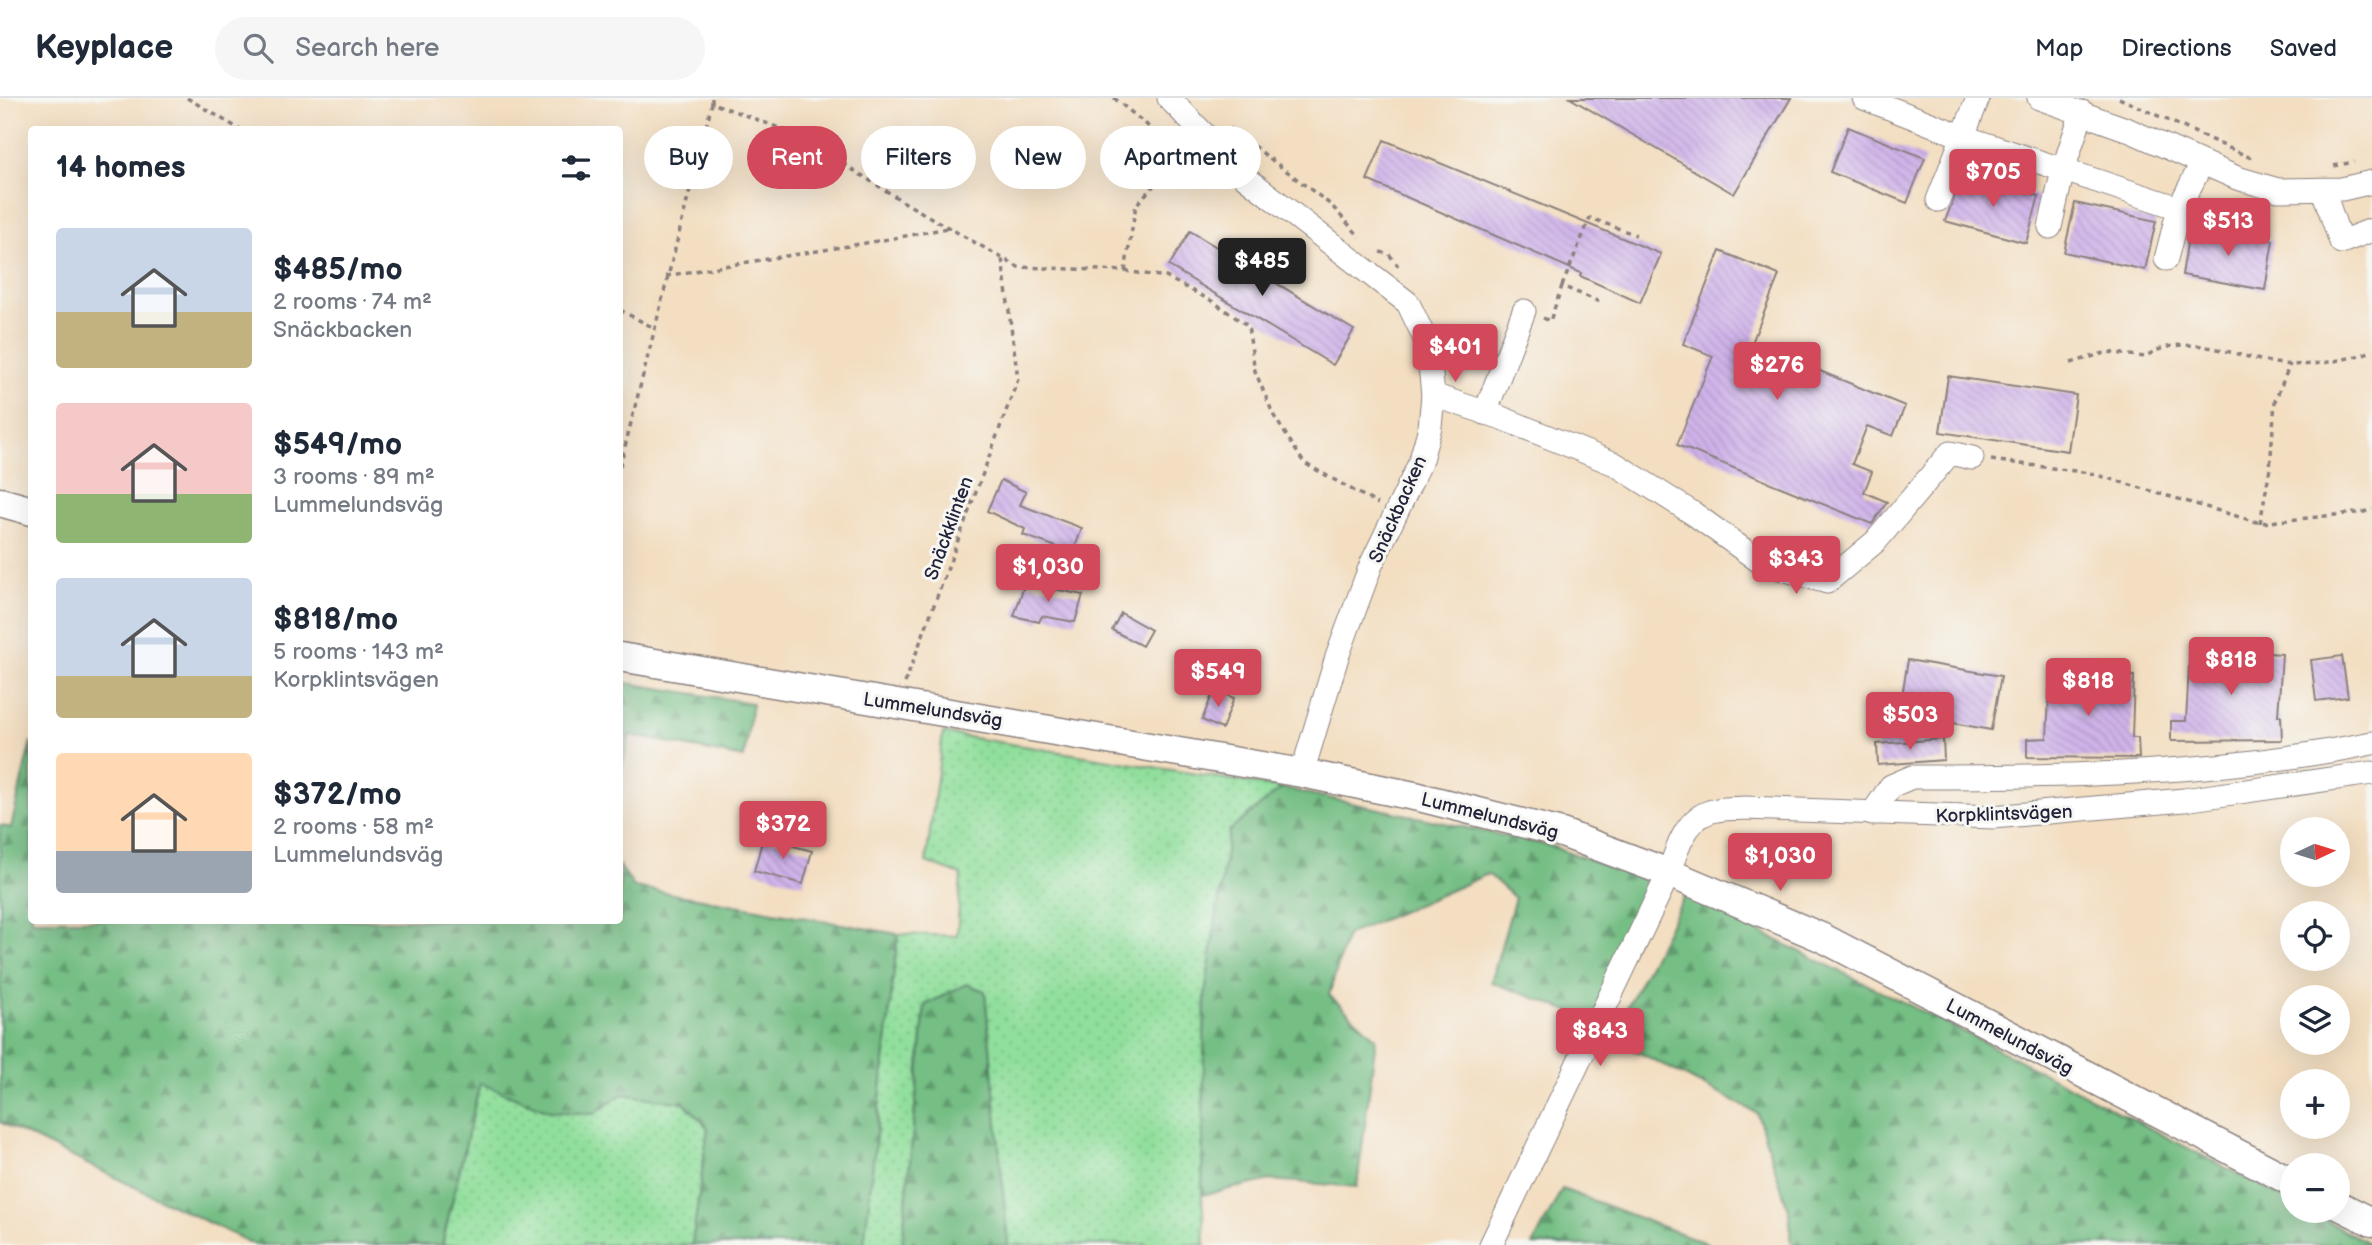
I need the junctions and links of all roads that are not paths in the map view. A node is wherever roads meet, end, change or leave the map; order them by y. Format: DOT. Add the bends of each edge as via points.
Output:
graph roads {
  1 [pos="1169,98"];
  2 [pos="1864,98"];
  3 [pos="1978,98"];
  4 [pos="2039,98"];
  5 [pos="2082,113"];
  6 [pos="1964,138"];
  7 [pos="2202,163"];
  8 [pos="2063,170"];
  9 [pos="2372,182"];
  10 [pos="2323,190"];
  11 [pos="1938,200"];
  12 [pos="2179,208"];
  13 [pos="2050,227"];
  14 [pos="2372,230"];
  15 [pos="2166,258"];
  16 [pos="1524,311"];
  17 [pos="1433,395"];
  18 [pos="1485,413"];
  19 [pos="1972,458"];
  20 [pos="0,502"];
  21 [pos="28,511"];
  22 [pos="623,658"];
  23 [pos="2372,743"];
  24 [pos="1302,773"];
  25 [pos="2372,773"];
  26 [pos="1998,777"];
  27 [pos="1872,814"];
  28 [pos="1993,817"];
  29 [pos="1669,873"];
  30 [pos="2280,1176"];
  31 [pos="2350,1211"];
  32 [pos="2372,1222"];
  33 [pos="1491,1245"];
  1 -- 17 [label="street, Snäckbacken" via="1245,177 1408,303 1428,345"];
  2 -- 6 [label="street"];
  3 -- 6 [label="street"];
  4 -- 5 [label="street"];
  5 -- 7 [label="street"];
  5 -- 8 [label="street"];
  6 -- 8 [label="street"];
  6 -- 11 [label="street"];
  7 -- 10 [label="street" via="2278,190"];
  7 -- 12 [label="street"];
  8 -- 12 [label="street"];
  8 -- 13 [label="street"];
  9 -- 10 [label="street"];
  10 -- 14 [label="street" via="2341,242"];
  12 -- 15 [label="street"];
  16 -- 18 [label="street"];
  17 -- 18 [label="street"];
  17 -- 24 [label="street, Snäckbacken" via="1420,463 1371,565"];
  18 -- 19 [label="street" via="1615,464 1762,563 1827,582 1876,541 1950,453"];
  20 -- 21 [label="main road"];
  22 -- 24 [label="main road, Lummelundsväg"];
  23 -- 26 [label="street" via="2259,761"];
  24 -- 29 [label="main road, Lummelundsväg" via="1562,833"];
  25 -- 28 [label="street, Korpklintsvägen" via="2184,800"];
  26 -- 27 [label="street" via="1912,777 1891,786"];
  26 -- 28 [label="street"];
  27 -- 28 [label="street, Korpklintsvägen"];
  27 -- 29 [label="street, Korpklintsvägen" via="1744,808 1709,812 1690,826"];
  29 -- 30 [label="main road, Lummelundsväg" via="1822,938"];
  29 -- 33 [label="street, Korpklintsvägen"];
  31 -- 32 [label="main road"];
}
